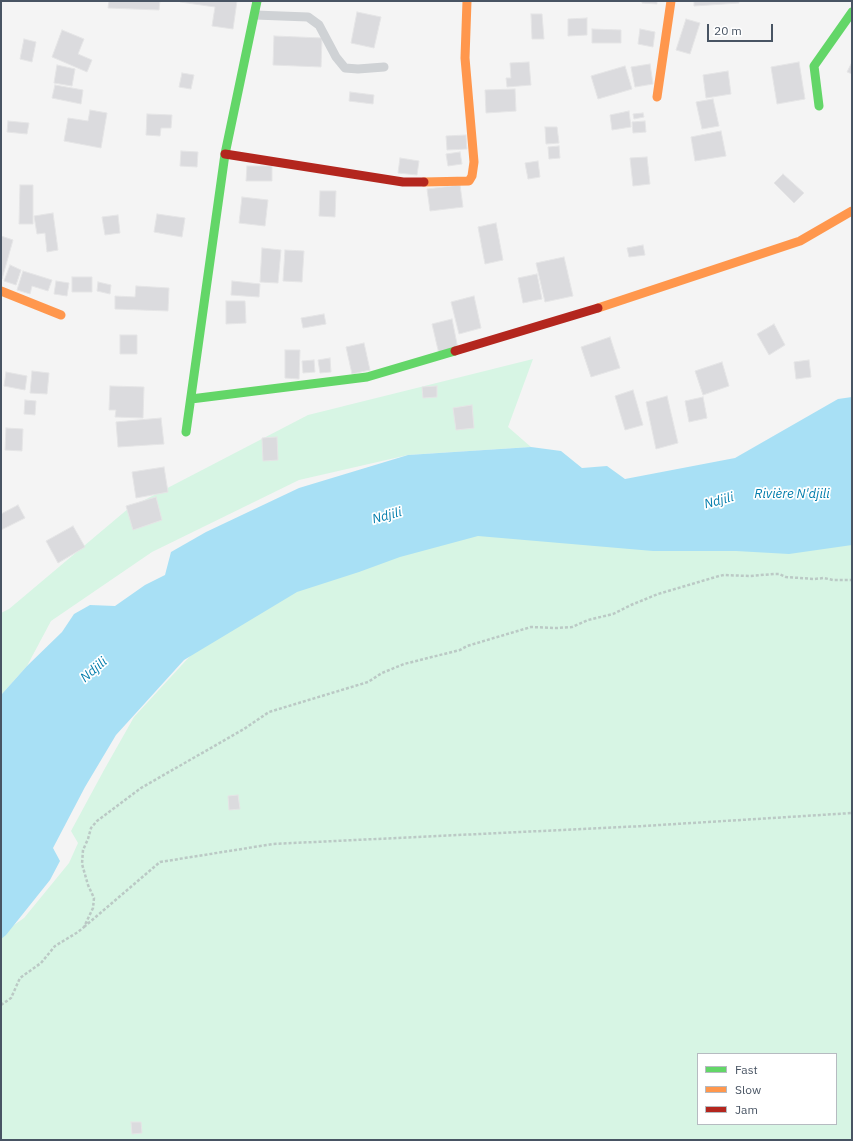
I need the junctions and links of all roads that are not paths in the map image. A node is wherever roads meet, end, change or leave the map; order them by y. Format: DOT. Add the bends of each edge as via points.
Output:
graph roads {
  1 [pos="257,1"];
  2 [pos="466,1"];
  3 [pos="671,1"];
  4 [pos="852,12"];
  5 [pos="255,15"];
  6 [pos="384,66"];
  7 [pos="657,97"];
  8 [pos="819,106"];
  9 [pos="225,154"];
  10 [pos="852,211"];
  11 [pos="1,291"];
  12 [pos="61,315"];
  13 [pos="191,399"];
  14 [pos="186,432"];
  1 -- 5 [label="street"];
  2 -- 9 [label="street" via="465,58 474,162 469,181 403,182"];
  3 -- 7 [label="street"];
  4 -- 8 [label="street" via="814,66"];
  5 -- 6 [label="lane" via="308,17 319,25 336,57 345,68"];
  5 -- 9 [label="street"];
  9 -- 13 [label="street"];
  10 -- 13 [label="street" via="800,241 620,302 367,377"];
  11 -- 12 [label="street"];
  13 -- 14 [label="street"];
}
